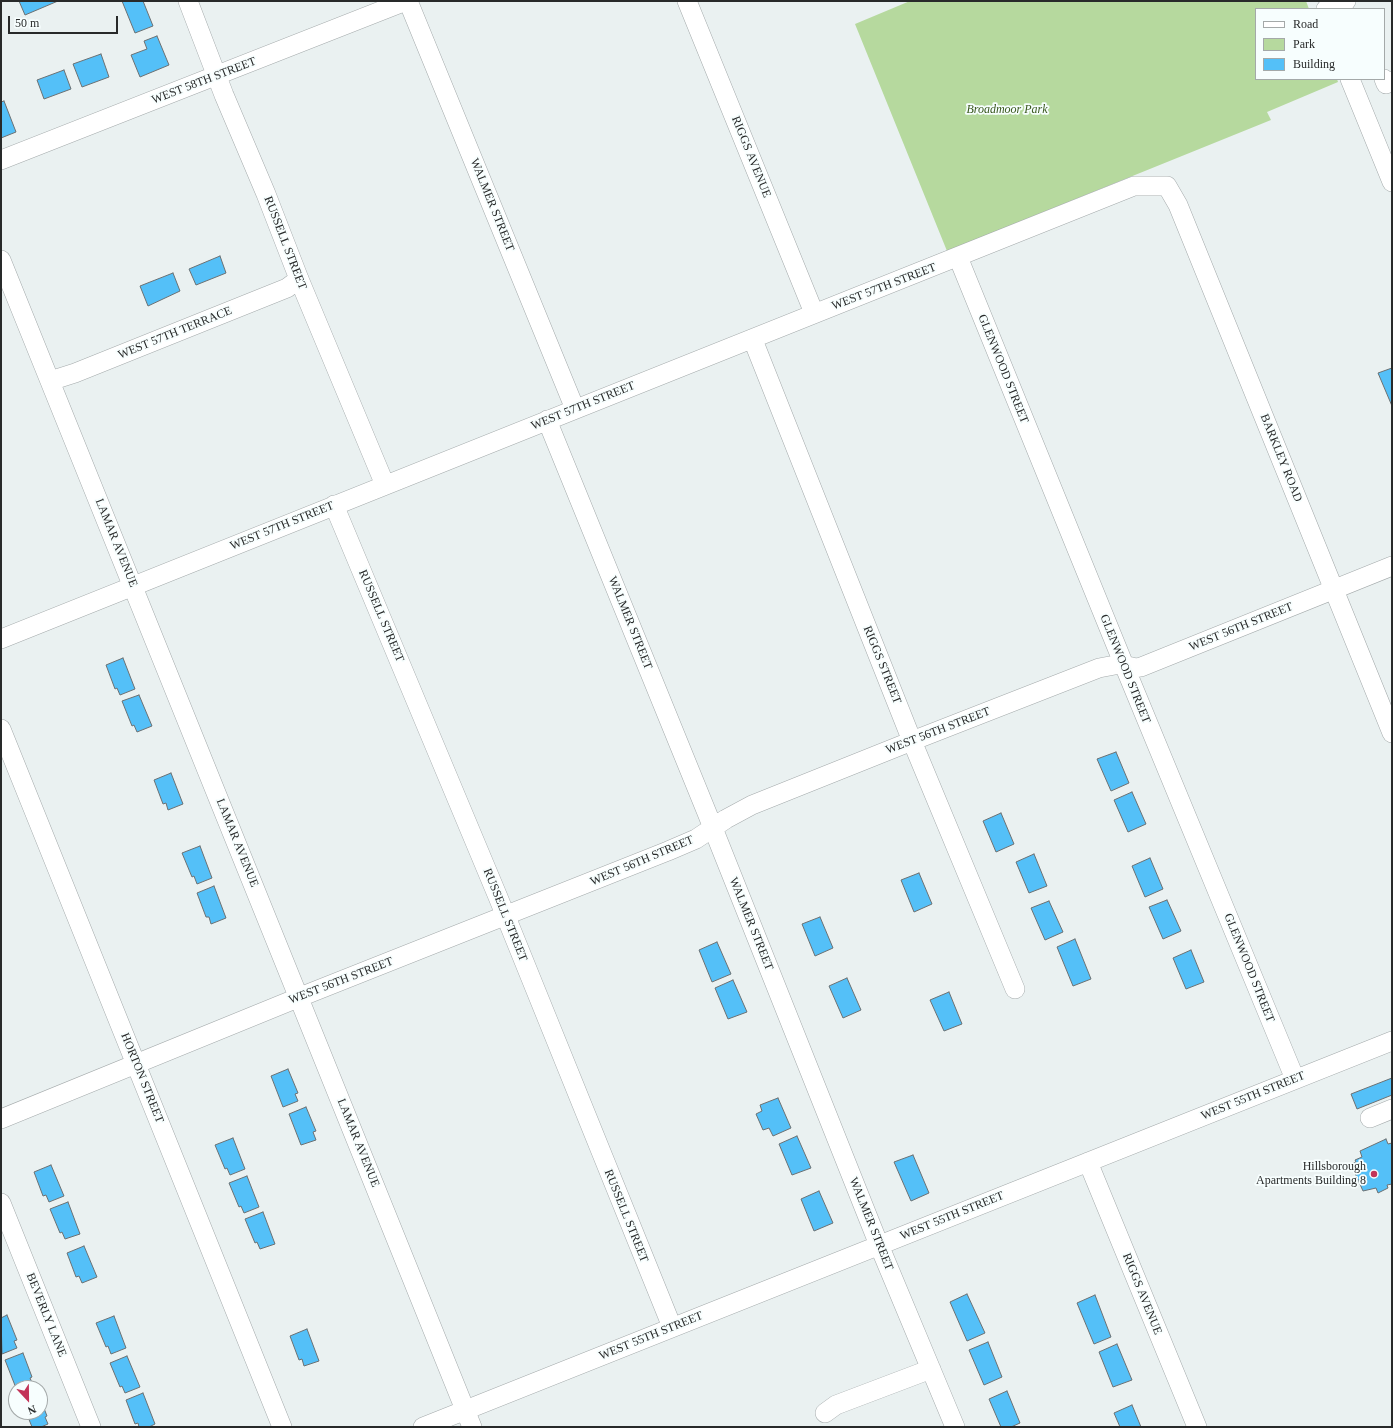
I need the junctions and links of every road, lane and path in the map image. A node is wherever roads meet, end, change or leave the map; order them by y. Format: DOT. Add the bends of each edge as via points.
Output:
graph roads {
  1 [pos="188,1"];
  2 [pos="407,1"];
  3 [pos="687,1"];
  4 [pos="1346,1"];
  5 [pos="1328,8"];
  6 [pos="217,76"];
  7 [pos="1350,80"];
  8 [pos="1384,80"];
  9 [pos="1392,81"];
  10 [pos="1,160"];
  11 [pos="1391,175"];
  12 [pos="1167,186"];
  13 [pos="958,258"];
  14 [pos="1,260"];
  15 [pos="299,279"];
  16 [pos="814,313"];
  17 [pos="753,340"];
  18 [pos="50,381"];
  19 [pos="575,409"];
  20 [pos="547,420"];
  21 [pos="385,485"];
  22 [pos="334,505"];
  23 [pos="1392,566"];
  24 [pos="134,586"];
  25 [pos="1334,590"];
  26 [pos="1,639"];
  27 [pos="1124,666"];
  28 [pos="1,729"];
  29 [pos="1392,733"];
  30 [pos="912,741"];
  31 [pos="712,827"];
  32 [pos="506,917"];
  33 [pos="1015,989"];
  34 [pos="300,997"];
  35 [pos="1392,1041"];
  36 [pos="136,1065"];
  37 [pos="1295,1079"];
  38 [pos="1392,1109"];
  39 [pos="1370,1118"];
  40 [pos="1,1119"];
  41 [pos="1088,1162"];
  42 [pos="1,1203"];
  43 [pos="879,1245"];
  44 [pos="672,1327"];
  45 [pos="930,1369"];
  46 [pos="465,1410"];
  47 [pos="825,1413"];
  48 [pos="92,1427"];
  49 [pos="282,1427"];
  50 [pos="423,1427"];
  51 [pos="472,1427"];
  52 [pos="955,1427"];
  53 [pos="1197,1427"];
  1 -- 6 [label="street, RUSSELL STREET"];
  2 -- 6 [label="street, WEST 58TH STREET"];
  2 -- 19 [label="street, WALMER STREET"];
  3 -- 16 [label="street, RIGGS AVENUE"];
  4 -- 5 [label="street"];
  6 -- 10 [label="street, WEST 58TH STREET"];
  6 -- 15 [label="street, RUSSELL STREET"];
  7 -- 11 [label="street"];
  8 -- 9 [label="street" via="1386,84"];
  12 -- 13 [label="street, WEST 57TH STREET" via="1134,186"];
  12 -- 25 [label="street, BARKLEY ROAD" via="1178,205"];
  13 -- 16 [label="street, WEST 57TH STREET"];
  13 -- 27 [label="street, GLENWOOD STREET"];
  14 -- 18 [label="street, LAMAR AVENUE"];
  15 -- 18 [label="street, WEST 57TH TERRACE" via="280,291"];
  15 -- 21 [label="street, RUSSELL STREET"];
  16 -- 17 [label="street, WEST 57TH STREET"];
  17 -- 19 [label="street, WEST 57TH STREET"];
  17 -- 30 [label="street, RIGGS STREET"];
  18 -- 24 [label="street, LAMAR AVENUE"];
  19 -- 20 [label="street, WEST 57TH STREET"];
  20 -- 21 [label="street, WEST 57TH STREET"];
  20 -- 31 [label="street, WALMER STREET"];
  21 -- 22 [label="street, WEST 57TH STREET"];
  22 -- 24 [label="street, WEST 57TH STREET"];
  22 -- 32 [label="street, RUSSELL STREET"];
  23 -- 25 [label="street, WEST 56TH STREET"];
  24 -- 26 [label="street, WEST 57TH STREET"];
  24 -- 34 [label="street, LAMAR AVENUE"];
  25 -- 27 [label="street, WEST 56TH STREET" via="1141,667"];
  25 -- 29 [label="street, BARKLEY ROAD"];
  27 -- 30 [label="street, WEST 56TH STREET" via="1115,664 1099,668"];
  27 -- 37 [label="street, GLENWOOD STREET"];
  28 -- 36 [label="street, HORTON STREET"];
  30 -- 31 [label="street, WEST 56TH STREET" via="759,802"];
  30 -- 33 [label="street, RIGGS STREET"];
  31 -- 32 [label="street, WEST 56TH STREET" via="690,842"];
  31 -- 43 [label="street, WALMER STREET"];
  32 -- 34 [label="street, WEST 56TH STREET"];
  32 -- 44 [label="street, RUSSELL STREET"];
  34 -- 36 [label="street, WEST 56TH STREET"];
  34 -- 46 [label="street, LAMAR AVENUE"];
  35 -- 37 [label="street, WEST 55TH STREET"];
  36 -- 40 [label="street, WEST 56TH STREET"];
  36 -- 49 [label="street, HORTON STREET"];
  37 -- 41 [label="street, WEST 55TH STREET"];
  38 -- 39 [label="street"];
  41 -- 43 [label="street, WEST 55TH STREET"];
  41 -- 53 [label="street, RIGGS AVENUE"];
  42 -- 48 [label="street, BEVERLY LANE"];
  43 -- 44 [label="street, WEST 55TH STREET"];
  43 -- 45 [label="street, WALMER STREET"];
  44 -- 46 [label="street, WEST 55TH STREET"];
  45 -- 47 [label="street" via="836,1405"];
  45 -- 52 [label="street, WALMER STREET"];
  46 -- 50 [label="street, WEST 55TH STREET"];
  46 -- 51 [label="street, LAMAR AVENUE"];
}
